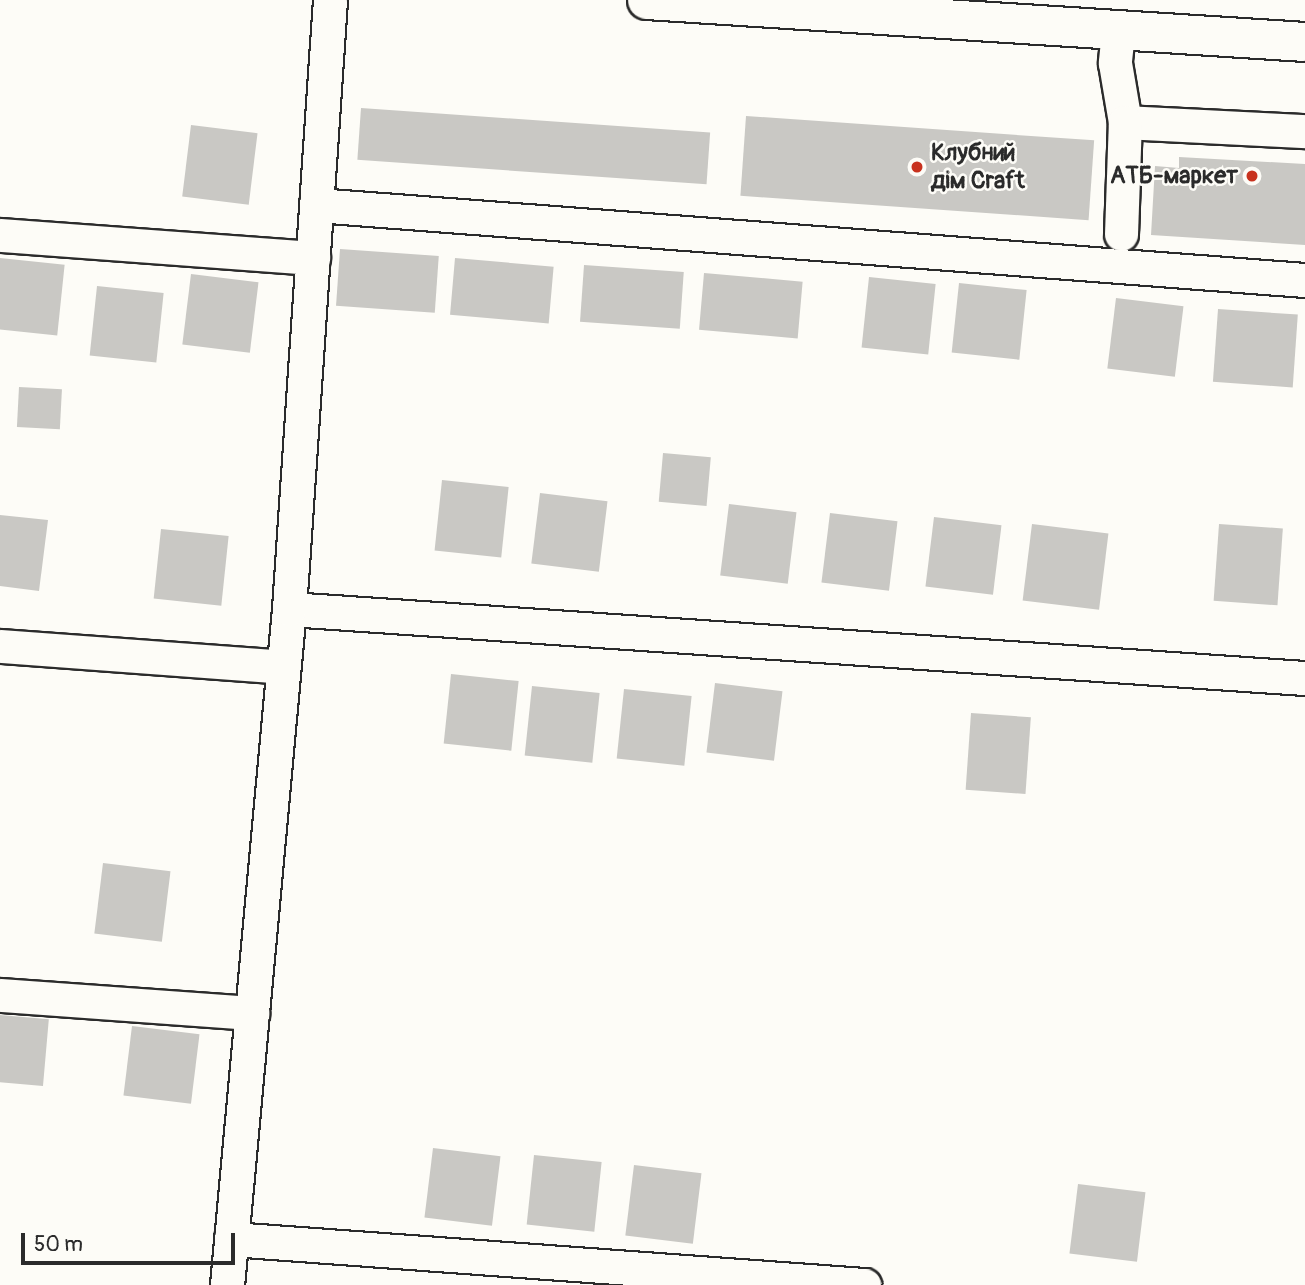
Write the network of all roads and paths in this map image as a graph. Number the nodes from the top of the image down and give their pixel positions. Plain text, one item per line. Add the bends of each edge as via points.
1 (330, 0) edge
2 (647, 0) edge
3 (1118, 32) junction
4 (1265, 42) junction
5 (1305, 42) edge
6 (1305, 50) edge
7 (1125, 122) junction
8 (1305, 131) edge
9 (316, 205) junction
10 (1121, 234) dead end
11 (0, 235) edge
12 (313, 258) junction
13 (1305, 279) edge
14 (289, 609) junction
15 (0, 646) edge
16 (283, 667) junction
17 (1305, 678) edge
18 (0, 995) edge
19 (252, 1013) junction
20 (231, 1239) junction
21 (226, 1285) edge
22 (864, 1285) edge

1 - 9 lane
2 - 3 main road
3 - 4 main road
3 - 7 lane via 1115,63
4 - 5 main road
4 - 6 main road
7 - 8 lane
7 - 10 lane
9 - 12 lane
9 - 13 lane
11 - 12 lane
12 - 14 lane
14 - 16 lane
14 - 17 lane
15 - 16 lane
16 - 19 lane
18 - 19 lane
19 - 20 lane
20 - 21 lane
20 - 22 lane

